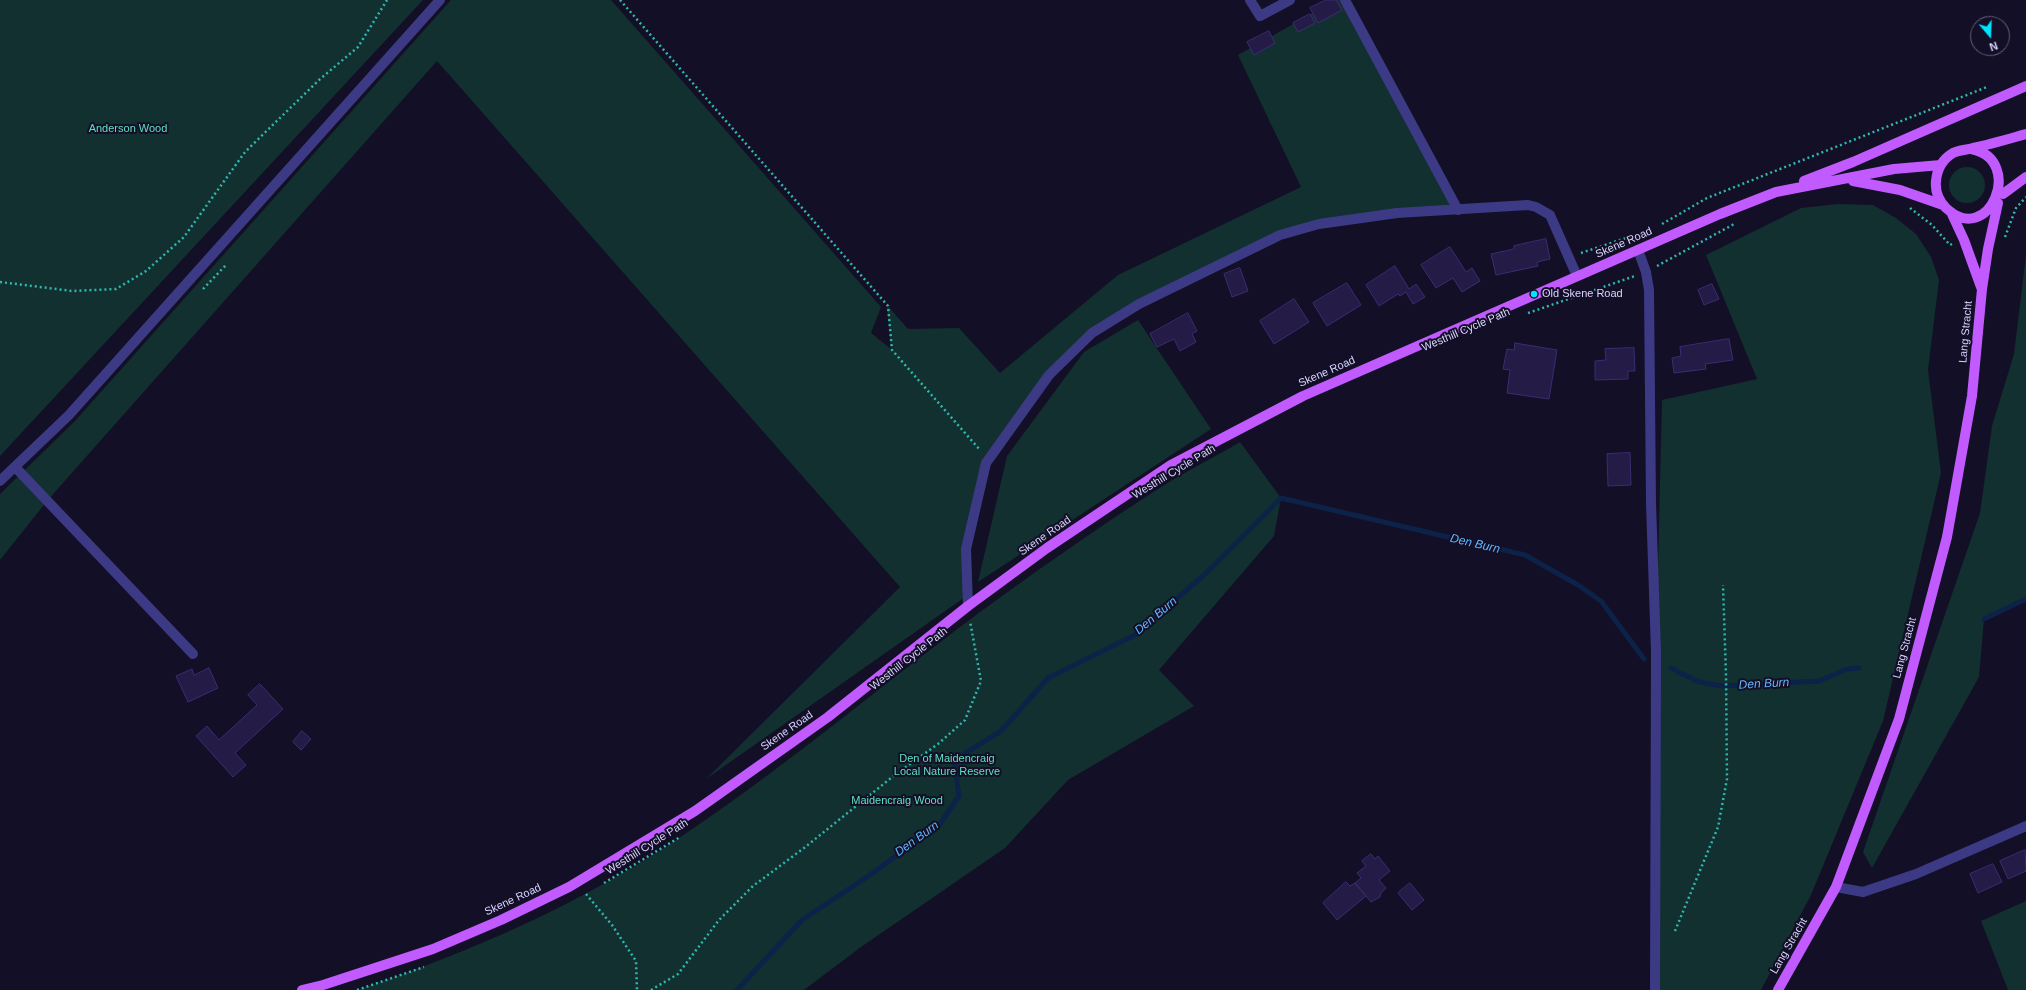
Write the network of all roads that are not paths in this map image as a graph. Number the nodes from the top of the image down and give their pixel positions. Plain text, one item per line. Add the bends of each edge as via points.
1 (440, 0) edge
2 (1250, 0) edge
3 (1290, 0) edge
4 (1345, 0) edge
5 (2026, 86) edge
6 (2026, 134) edge
7 (1971, 149) junction
8 (1941, 165) junction
9 (2026, 177) edge
10 (1846, 180) junction
11 (1776, 192) junction
12 (2003, 194) junction
13 (1998, 203) junction
14 (1943, 205) junction
15 (1458, 210) junction
16 (1951, 212) junction
17 (1638, 250) junction
18 (1577, 276) junction
19 (1982, 289) junction
20 (15, 467) junction
21 (0, 481) edge
22 (968, 606) junction
23 (193, 654) dead end
24 (2026, 826) edge
25 (1836, 887) junction
26 (302, 990) edge
27 (1655, 990) edge
28 (1778, 990) edge

1 - 20 street via 69,415
2 - 3 street via 1260,16
4 - 15 street
5 - 11 main road via 1853,162
6 - 7 main road
7 - 8 main road via 1954,153
7 - 12 main road via 1989,154 2001,167 2004,176
8 - 10 main road, Skene Road via 1894,170
8 - 14 main road via 1936,175 1936,185
9 - 12 main road
10 - 11 main road, Skene Road
10 - 14 main road, Skene Road via 1893,189
11 - 17 main road, Skene Road
12 - 13 main road
13 - 16 main road via 1994,209 1980,216 1966,217
13 - 19 main road, Lang Stracht
14 - 16 main road
15 - 18 street via 1528,205 1536,207 1550,216
15 - 22 street via 1358,218 1319,224 1280,235 1139,304 1092,333 1049,375 989,459 966,549
16 - 19 main road, Lang Stracht
17 - 18 main road, Skene Road
17 - 27 street via 1646,272 1649,296 1651,504 1656,652
18 - 22 main road, Skene Road via 1303,396 1172,465 1047,548
19 - 25 main road, Lang Stracht via 1972,396 1947,538 1899,719
20 - 21 street
20 - 23 street
22 - 26 main road, Skene Road via 828,717 695,811 569,887 433,949
24 - 25 street via 1916,874 1863,892
25 - 28 main road, Lang Stracht

